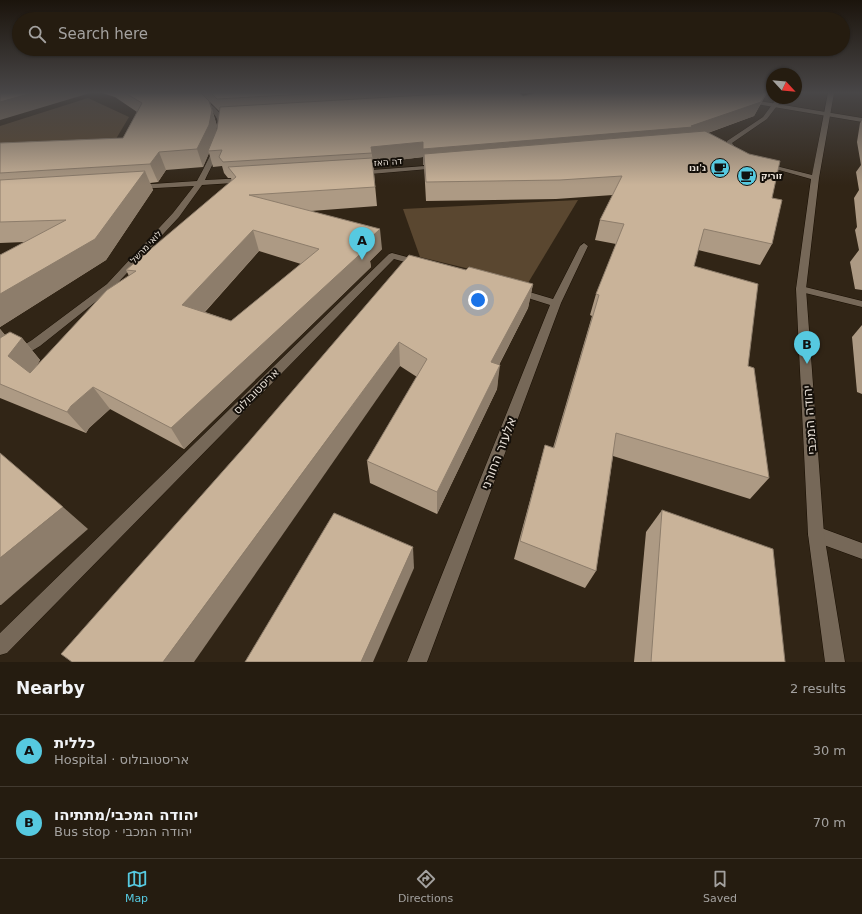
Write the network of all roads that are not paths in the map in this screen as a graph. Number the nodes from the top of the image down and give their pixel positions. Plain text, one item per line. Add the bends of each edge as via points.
1 (223, 124) edge
2 (756, 124) edge
3 (826, 124) edge
4 (721, 142) edge
5 (729, 142) junction
6 (747, 158) edge
7 (760, 163) edge
8 (447, 166) edge
9 (354, 174) edge
10 (815, 178) junction
11 (254, 180) edge
12 (200, 183) junction
13 (131, 188) edge
14 (584, 246) dead end
15 (429, 266) edge
16 (504, 288) edge
17 (801, 289) junction
18 (556, 303) junction
19 (862, 304) edge
20 (0, 366) edge
21 (816, 534) junction
22 (862, 551) edge
23 (0, 646) edge
24 (417, 662) edge
25 (835, 662) edge

1 - 12 street, לואי מרשל via 213,157
2 - 5 street
3 - 10 street, יהודה המכבי
4 - 5 street
5 - 6 street via 732,148
7 - 10 street
8 - 9 street, דה האז
10 - 17 street, יהודה המכבי
11 - 12 street
12 - 13 street
12 - 20 street, לואי מרשל via 176,215 110,286 36,343
14 - 18 street, אלעזר החורני
15 - 23 street, אריסטובולוס via 392,256
16 - 18 street
17 - 19 street
17 - 21 street, יהודה המכבי
18 - 24 street, אלעזר החורני
21 - 22 street
21 - 25 street, יהודה המכבי

